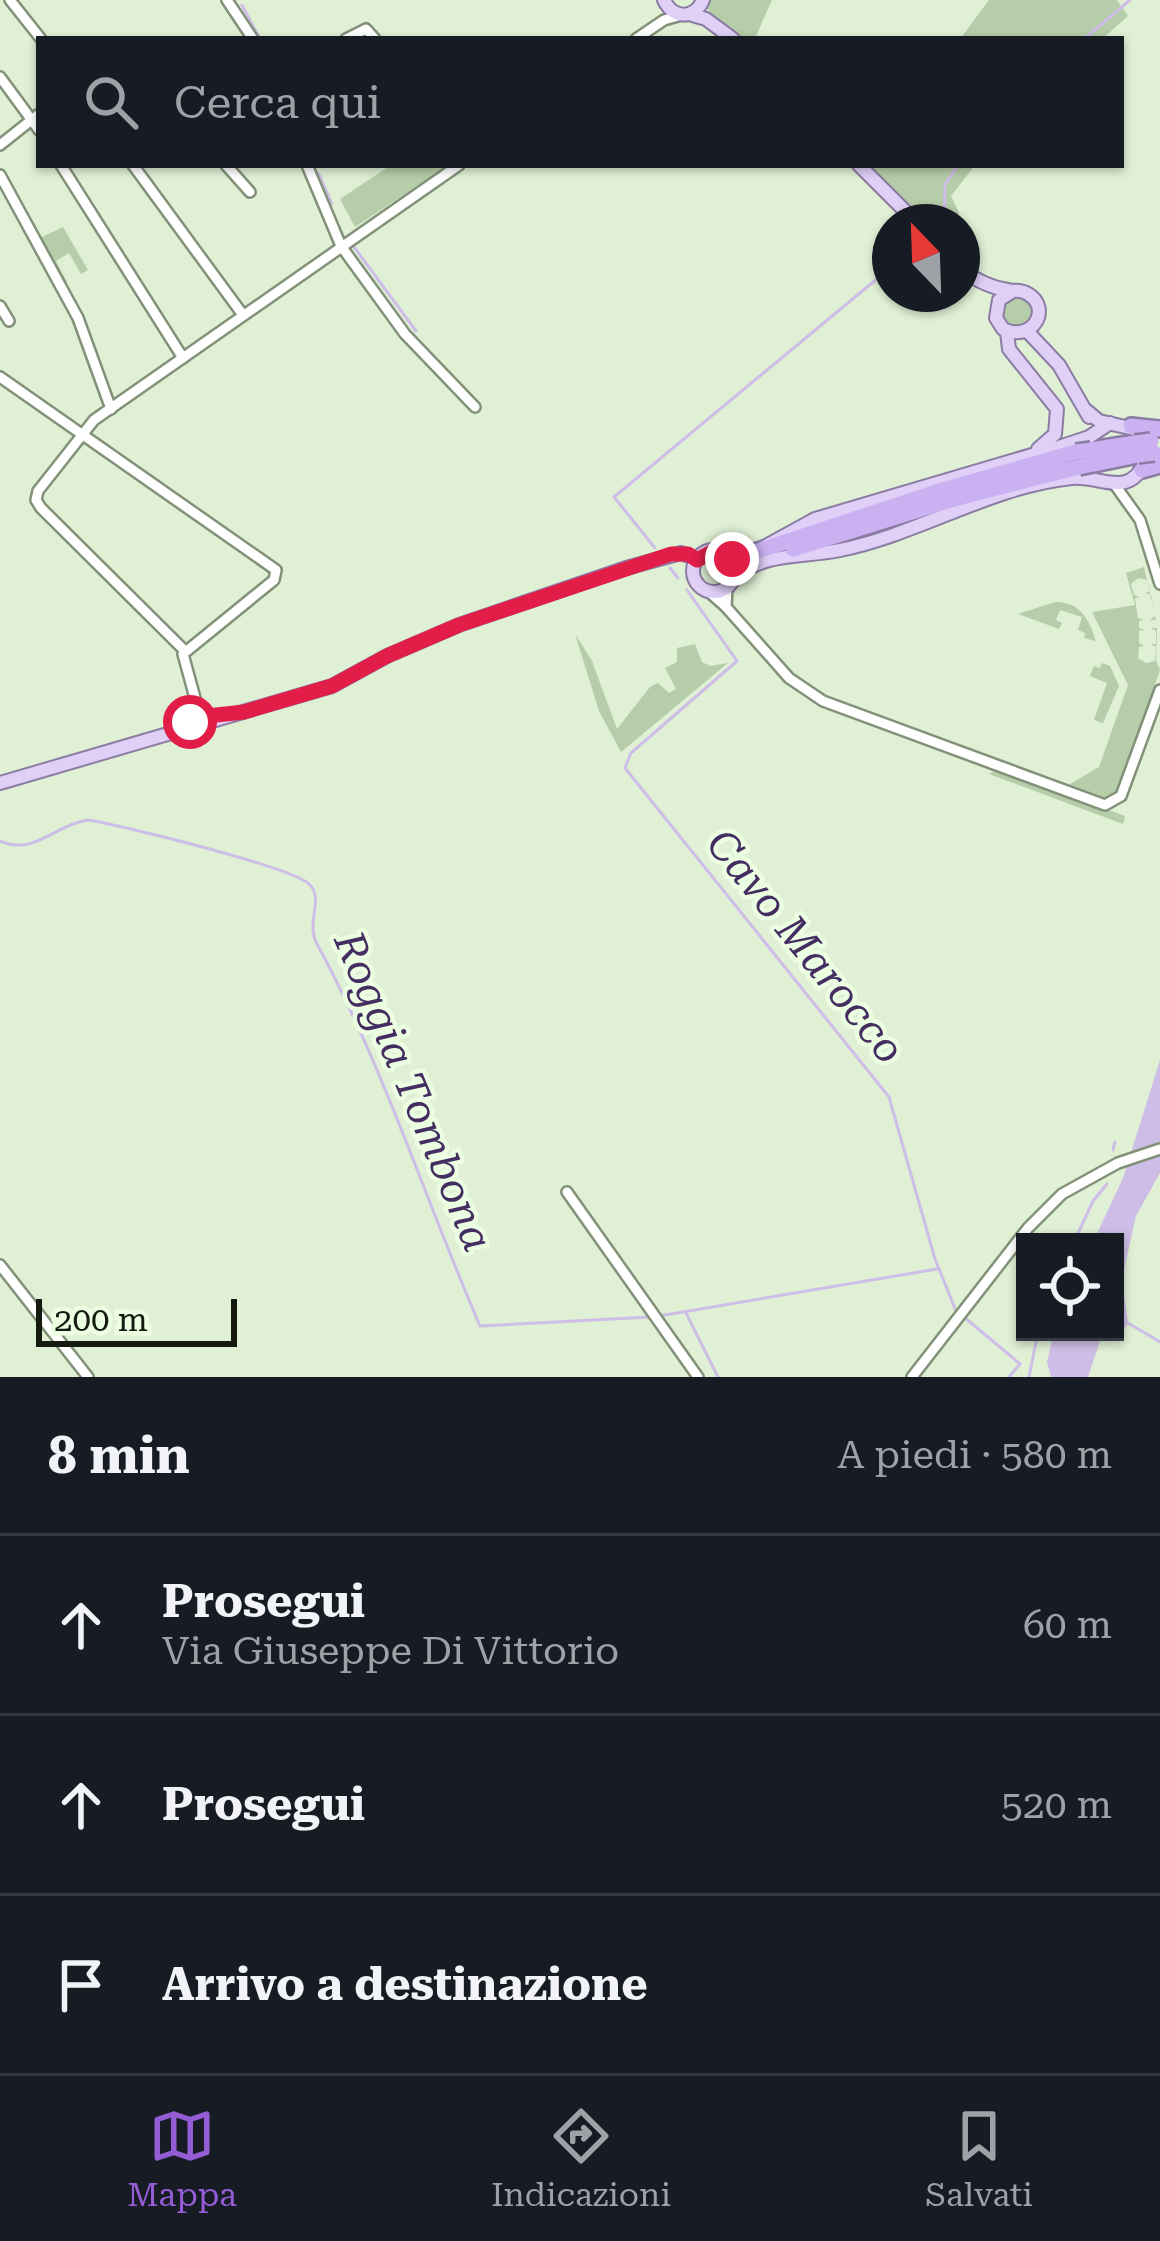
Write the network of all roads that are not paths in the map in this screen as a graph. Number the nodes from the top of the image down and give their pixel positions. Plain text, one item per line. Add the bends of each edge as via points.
1 (10, 0) edge
2 (227, 0) edge
3 (664, 0) edge
4 (704, 0) edge
5 (686, 15) junction
6 (38, 36) edge
7 (251, 36) edge
8 (639, 36) edge
9 (640, 36) edge
10 (729, 36) edge
11 (731, 36) edge
12 (0, 76) edge
13 (36, 120) edge
14 (36, 122) edge
15 (0, 145) edge
16 (63, 168) edge
17 (135, 168) edge
18 (229, 168) edge
19 (456, 168) edge
20 (863, 168) edge
21 (308, 169) edge
22 (0, 175) edge
23 (250, 192) dead end
24 (898, 204) edge
25 (333, 226) junction
26 (368, 228) junction
27 (341, 246) junction
28 (982, 283) joint
29 (1013, 291) junction
30 (997, 303) junction
31 (0, 306) edge
32 (243, 315) junction
33 (9, 322) dead end
34 (1007, 332) junction
35 (1027, 332) junction
36 (182, 358) junction
37 (0, 377) edge
38 (475, 407) dead end
39 (111, 409) junction
40 (1087, 411) junction
41 (1111, 423) junction
42 (82, 434) junction
43 (1148, 451) edge
44 (1088, 454) junction
45 (1029, 456) junction
46 (1115, 485) junction
47 (1134, 507) junction
48 (758, 555) junction
49 (732, 559) junction
50 (697, 560) junction
51 (731, 583) junction
52 (1160, 584) edge
53 (709, 592) junction
54 (725, 607) junction
55 (185, 651) junction
56 (1160, 690) edge
57 (197, 709) junction
58 (244, 712) junction
59 (148, 740) junction
60 (0, 783) edge
61 (1160, 1149) edge
62 (567, 1192) dead end
63 (0, 1265) edge
64 (88, 1377) edge
65 (698, 1377) edge
66 (912, 1377) edge

1 - 6 street
2 - 7 street
3 - 5 main road
3 - 8 street
4 - 5 main road
4 - 11 main road
5 - 9 street
5 - 10 main road
12 - 13 street
14 - 15 street
16 - 36 street
17 - 32 street
18 - 23 street
19 - 26 street
20 - 24 main road
21 - 25 street
22 - 39 street via 78,318
25 - 26 street via 349,233
25 - 27 street
26 - 27 street
27 - 32 street
27 - 38 street via 405,334
28 - 29 main road
28 - 30 main road
29 - 30 main road
29 - 35 main road via 1037,305
30 - 34 main road via 997,322
31 - 33 street
32 - 36 street
34 - 35 main road
34 - 45 main road via 1010,349 1059,418 1055,434
35 - 40 main road
36 - 39 street
37 - 42 street
39 - 42 street
40 - 41 main road
40 - 44 main road
41 - 43 main road
41 - 44 main road
42 - 55 street via 36,500
42 - 55 street via 276,570 274,580
43 - 44 highway
43 - 46 main road
43 - 47 street
44 - 45 main road
44 - 46 main road
44 - 48 highway via 936,492
44 - 48 main road via 1041,483 936,521 840,550
45 - 48 main road via 814,520
46 - 47 street
47 - 52 street
48 - 49 main road
48 - 51 main road
49 - 50 main road via 716,550
49 - 51 main road
50 - 53 main road via 695,581
50 - 58 main road via 681,553 626,568 459,625 332,686
51 - 53 main road
51 - 54 street
53 - 54 street
54 - 56 street via 789,678 823,701 1105,806 1121,796
55 - 57 street
57 - 58 street via 207,716
57 - 59 street via 190,722
58 - 59 main road
59 - 60 main road
61 - 66 street via 1062,1194
62 - 65 street
63 - 64 street

